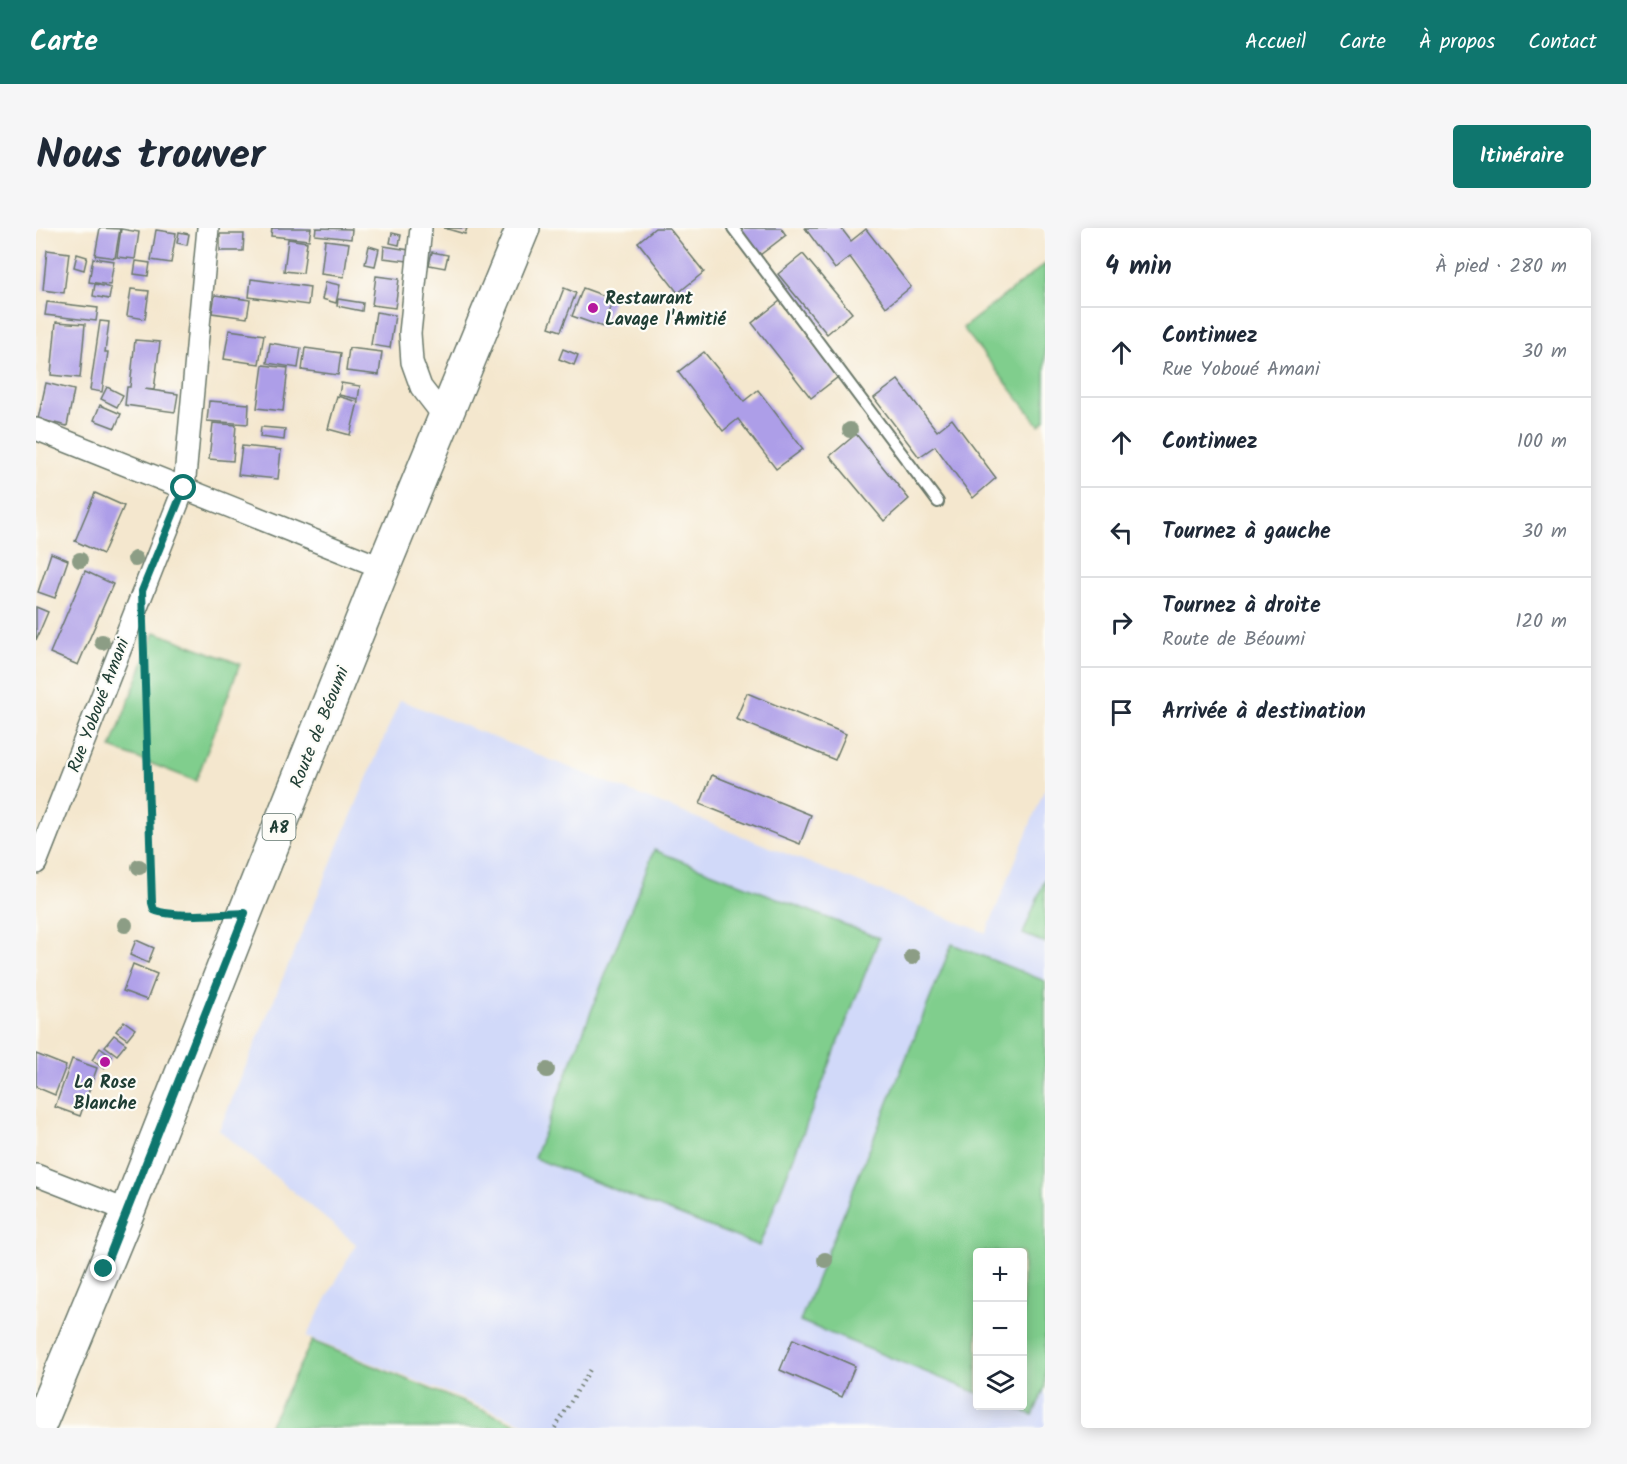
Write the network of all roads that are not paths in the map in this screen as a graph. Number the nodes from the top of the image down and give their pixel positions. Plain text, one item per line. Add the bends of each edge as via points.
1 (208, 228) edge
2 (421, 228) edge
3 (523, 228) edge
4 (733, 228) edge
5 (445, 418) junction
6 (36, 429) edge
7 (184, 488) junction
8 (938, 502) dead end
9 (383, 568) junction
10 (36, 863) edge
11 (36, 1175) edge
12 (128, 1211) junction
13 (38, 1428) edge

1 - 7 street, Rue Yoboué Amani
2 - 5 street via 410,333 412,362 421,387
3 - 5 main road, Route de Béoumi / A8
4 - 8 lane
5 - 9 main road, Route de Béoumi / A8
6 - 7 street
7 - 9 street
7 - 10 street, Rue Yoboué Amani
9 - 12 main road, Route de Béoumi / A8
11 - 12 street
12 - 13 main road, Route de Béoumi / A8

